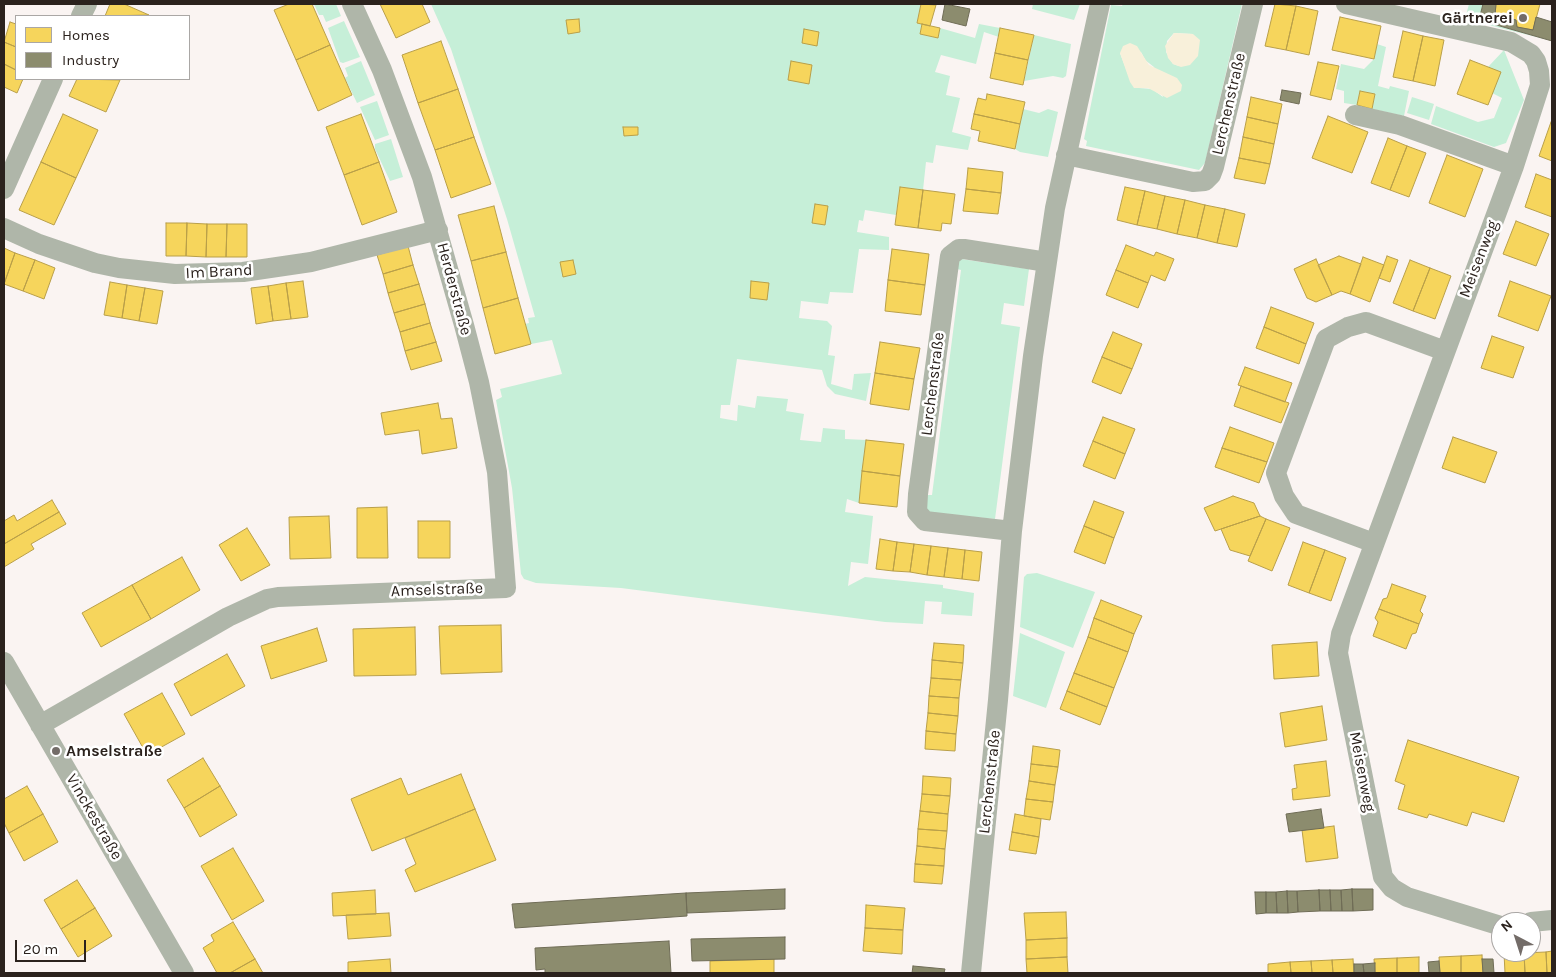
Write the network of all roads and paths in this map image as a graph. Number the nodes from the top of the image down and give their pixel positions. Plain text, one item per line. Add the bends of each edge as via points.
1 (352, 4) edge
2 (1100, 4) edge
3 (1253, 4) edge
4 (1346, 4) edge
5 (53, 80) edge
6 (1355, 115) dead end
7 (1066, 155) junction
8 (1514, 166) junction
9 (4, 189) edge
10 (4, 228) edge
11 (438, 230) junction
12 (1046, 262) junction
13 (1445, 351) junction
14 (1012, 531) junction
15 (1374, 542) junction
16 (506, 588) joint
17 (4, 662) edge
18 (40, 725) junction
19 (1491, 923) edge
20 (184, 973) edge
21 (971, 973) edge

1 - 11 street, Herderstraße via 404,126
2 - 7 street, Lerchenstraße
3 - 7 street, Lerchenstraße via 1214,166 1205,181 1193,182
4 - 8 street, Meisenweg via 1511,42 1531,54 1539,71 1540,85
5 - 9 street
6 - 8 street via 1400,125
7 - 12 street, Lerchenstraße
8 - 13 street, Meisenweg
10 - 11 street, Im Brand via 95,263 175,274 243,272 312,262
11 - 16 street, Herderstraße via 490,431 497,472
12 - 14 street, Lerchenstraße
12 - 14 street, Lerchenstraße via 964,249 950,256 921,475 917,508 920,518
13 - 15 street, Meisenweg
13 - 15 street via 1366,322 1326,339 1276,473 1284,496 1296,514
14 - 21 street, Lerchenstraße
15 - 19 street, Meisenweg via 1341,634 1338,652 1383,877 1392,888 1407,897
16 - 18 street, Amselstraße via 267,599 228,617
17 - 18 street, Vinckestraße
18 - 20 street, Vinckestraße

